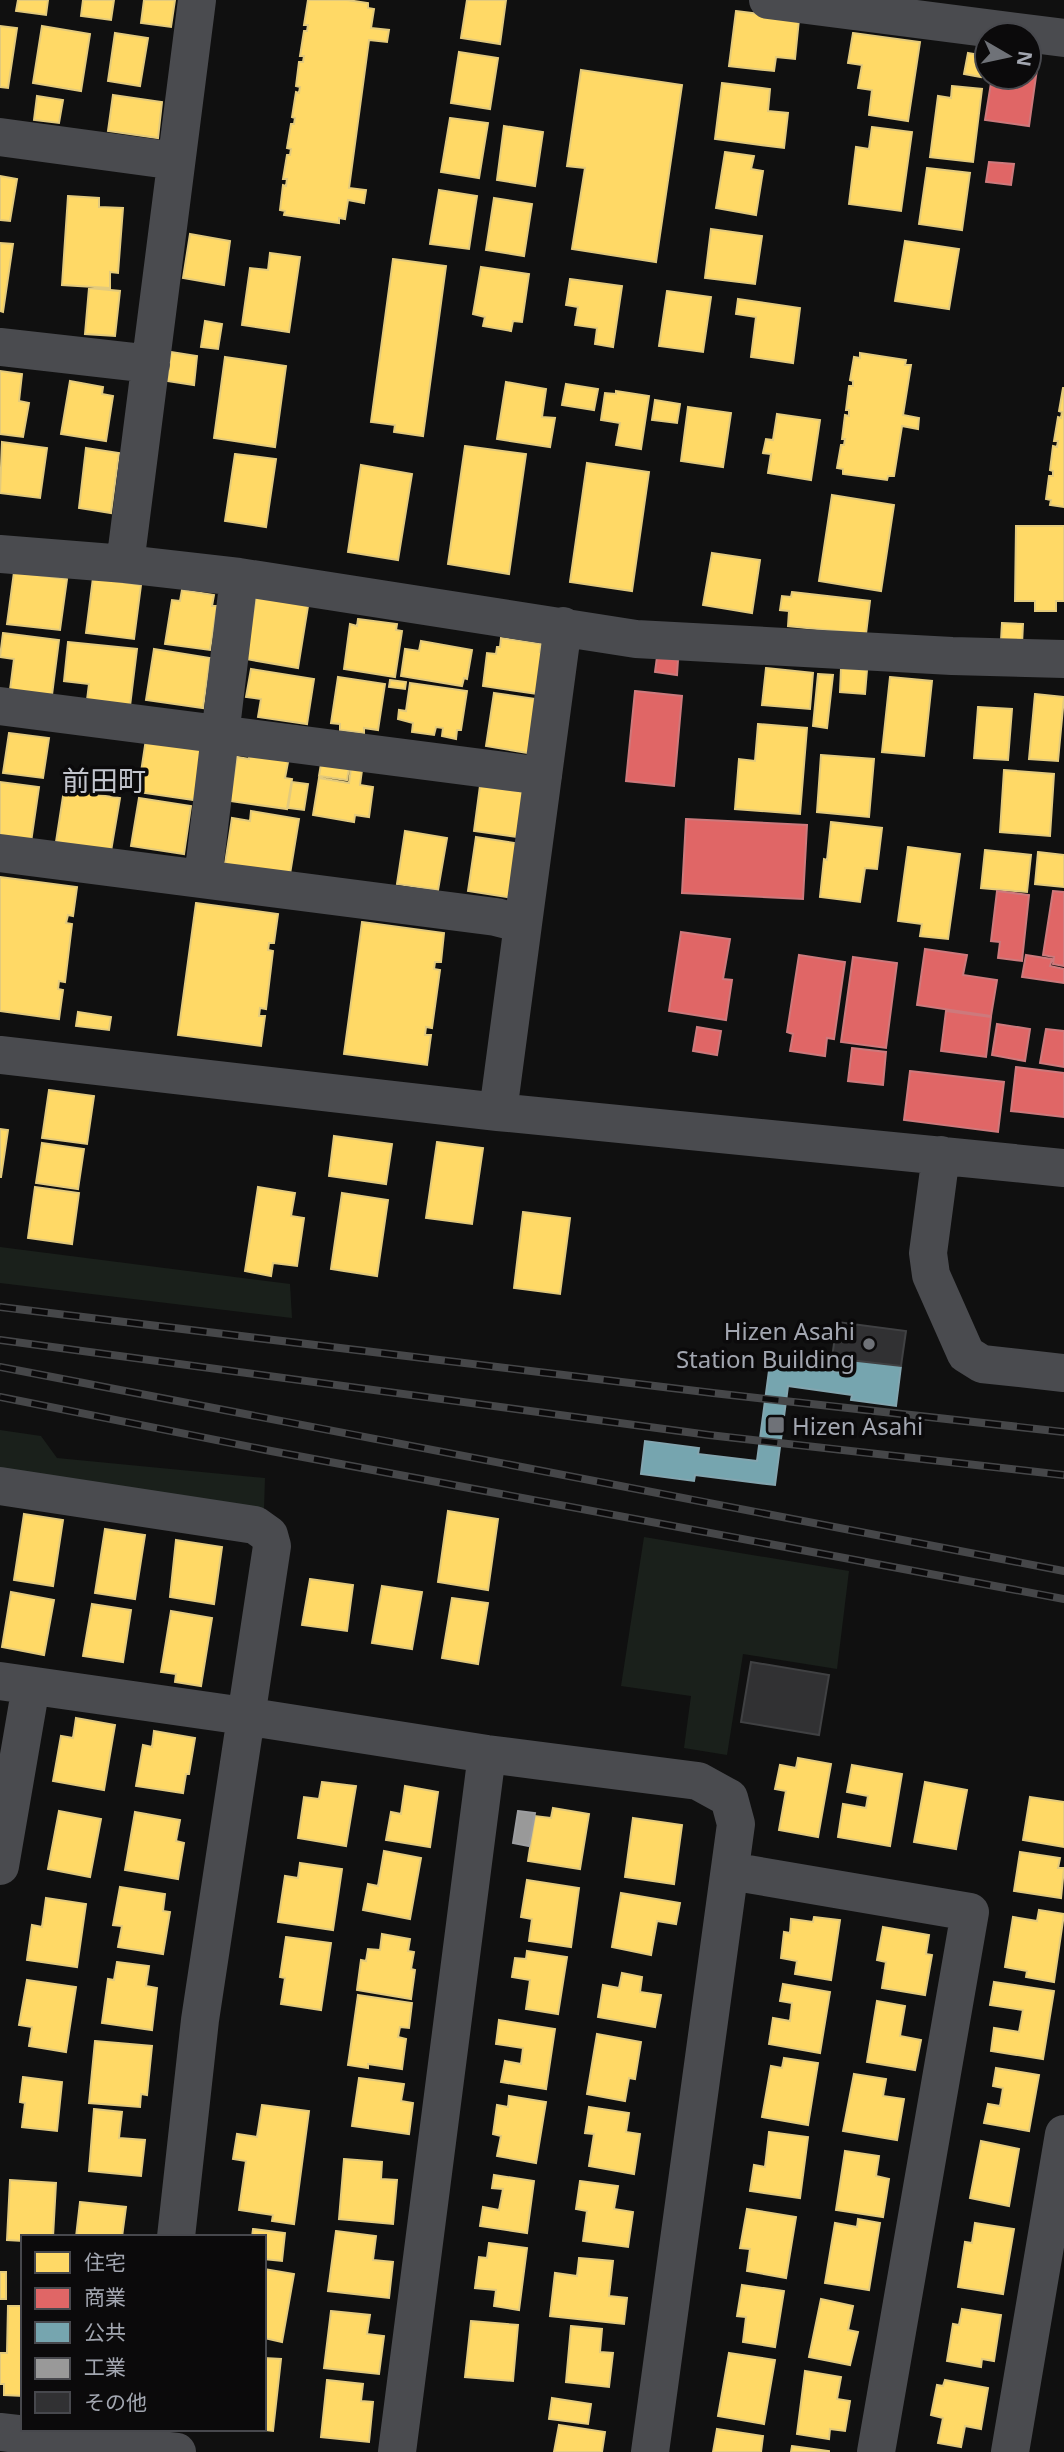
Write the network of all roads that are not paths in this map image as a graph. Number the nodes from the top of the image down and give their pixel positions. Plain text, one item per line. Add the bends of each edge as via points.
1 (197, 0) edge
2 (768, 0) edge
3 (1064, 38) edge
4 (0, 137) edge
5 (176, 161) junction
6 (0, 347) edge
7 (150, 364) junction
8 (0, 554) edge
9 (125, 564) junction
10 (239, 577) junction
11 (563, 626) junction
12 (1064, 659) edge
13 (0, 706) edge
14 (220, 733) junction
15 (543, 776) junction
16 (0, 853) edge
17 (203, 878) junction
18 (523, 924) junction
19 (0, 1055) edge
20 (498, 1112) junction
21 (941, 1155) junction
22 (1064, 1168) edge
23 (1064, 1373) edge
24 (0, 1486) edge
25 (15, 1684) edge
26 (244, 1716) junction
27 (487, 1754) junction
28 (0, 1866) edge
29 (730, 1871) junction
30 (1064, 2134) edge
31 (176, 2235) edge
32 (1051, 2276) edge
33 (0, 2431) edge
34 (164, 2446) edge
35 (397, 2452) edge
36 (650, 2452) edge
37 (876, 2452) edge
38 (1010, 2452) edge

1 - 5 street
2 - 3 street
4 - 5 street
5 - 7 street
6 - 7 street
7 - 9 street
8 - 9 street
9 - 10 street
10 - 11 street
10 - 14 street
11 - 12 street via 636,639
11 - 15 street
13 - 14 street
14 - 15 street
14 - 17 street
15 - 18 street
16 - 17 street
17 - 18 street
18 - 20 street
19 - 20 street
20 - 21 street
21 - 22 street
21 - 23 street via 928,1253 931,1275 966,1354 982,1364
24 - 26 street via 255,1525 269,1535 272,1546
25 - 26 street
25 - 28 street
26 - 27 street
26 - 31 street via 200,2020
27 - 29 street via 698,1781 729,1798 736,1824
27 - 35 street
29 - 36 street
29 - 37 street via 970,1912
30 - 32 street
32 - 38 street
33 - 34 street

